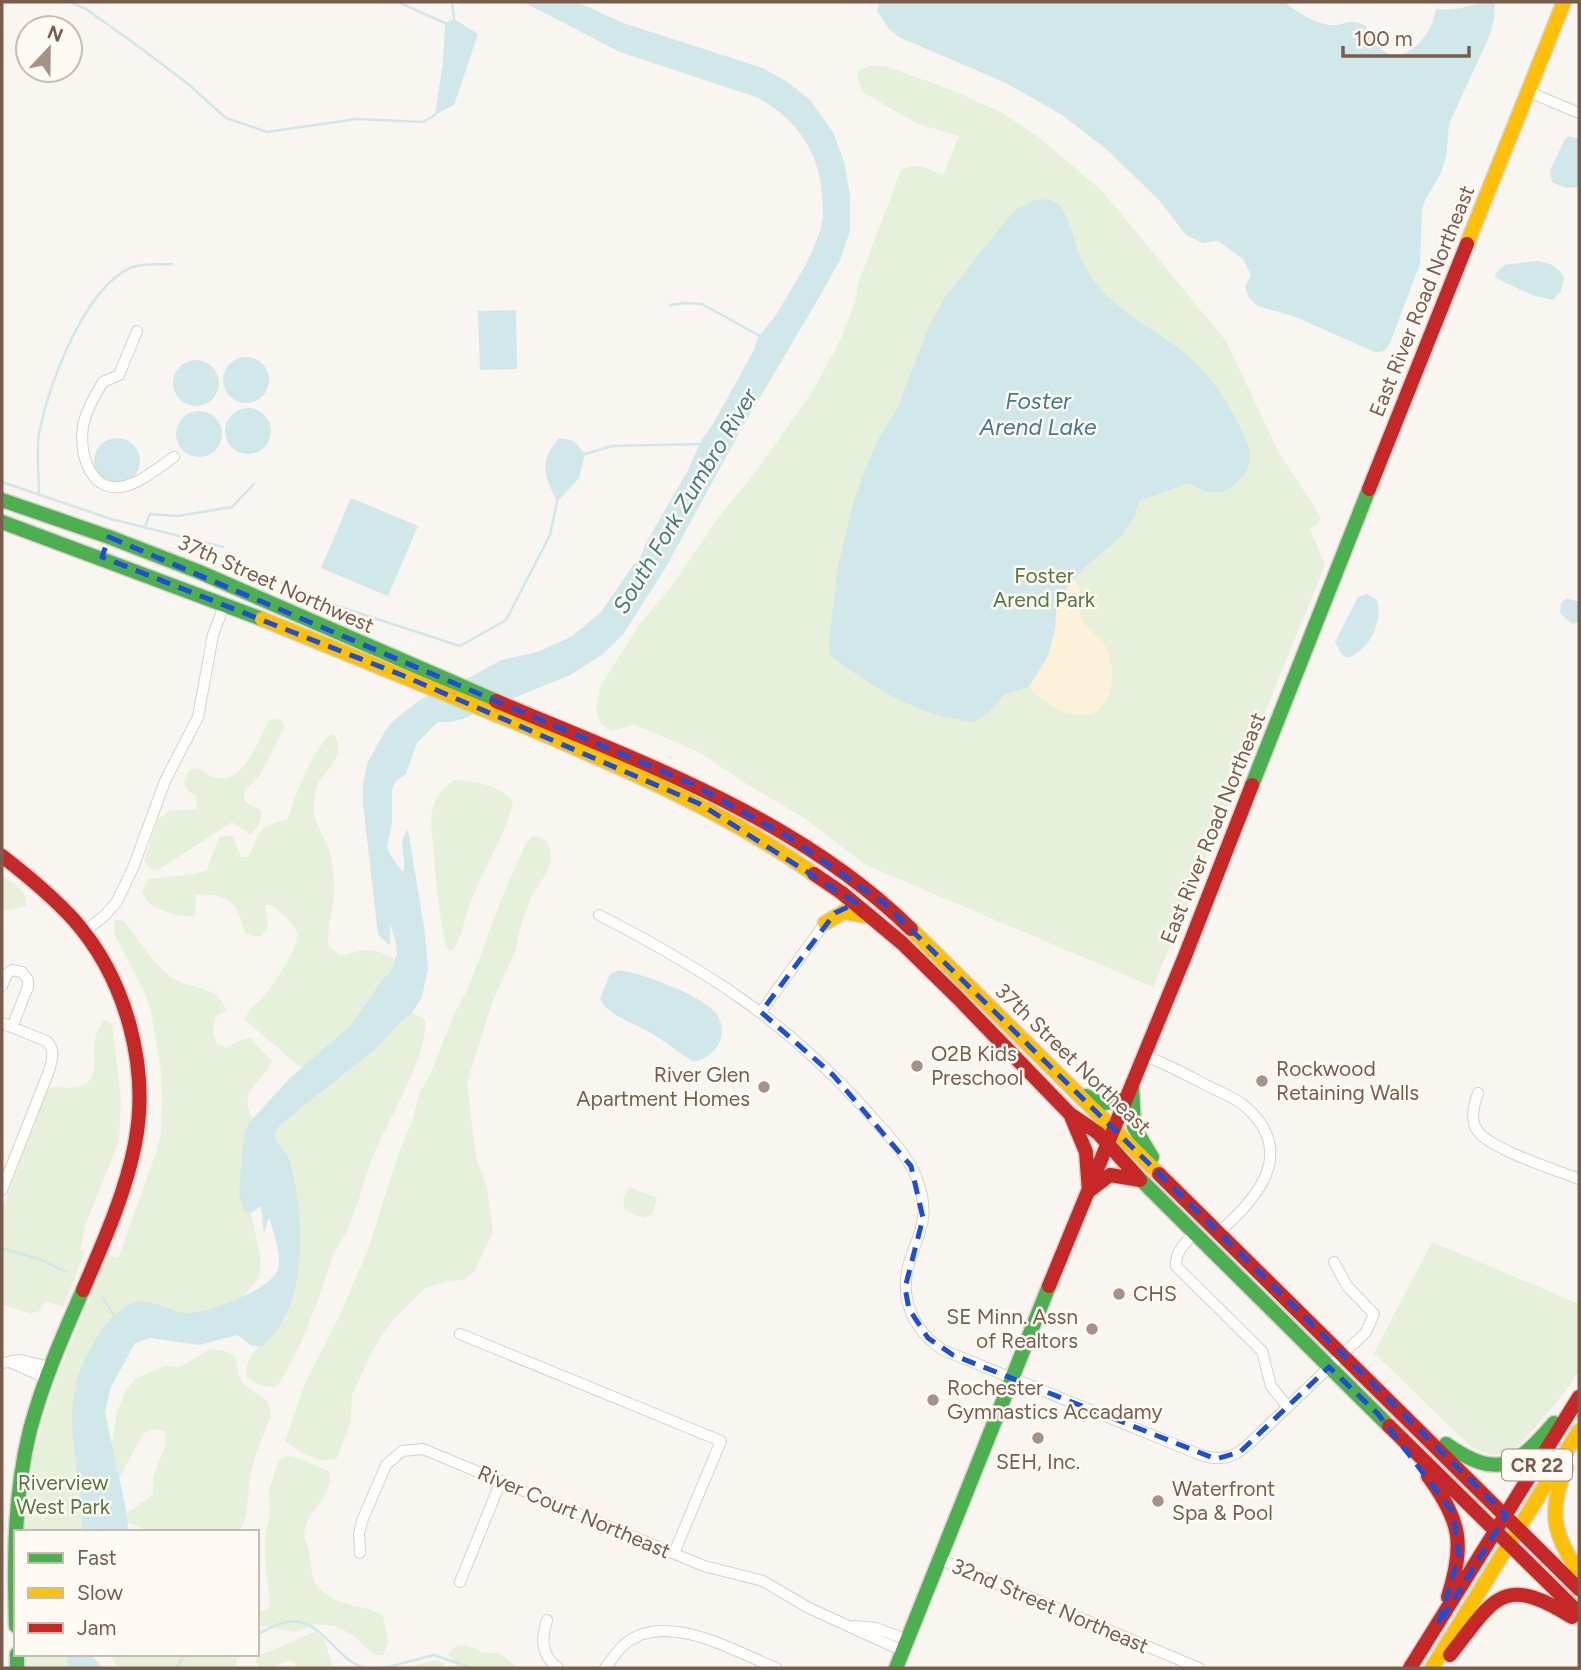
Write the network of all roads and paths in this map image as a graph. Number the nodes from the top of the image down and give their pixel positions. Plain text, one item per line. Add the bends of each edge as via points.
1 (1564, 2) edge
2 (1529, 92) junction
3 (1579, 113) edge
4 (137, 331) dead end
5 (174, 457) dead end
6 (2, 500) edge
7 (2, 522) edge
8 (109, 537) junction
9 (102, 557) junction
10 (225, 603) junction
11 (410, 672) junction
12 (530, 715) joint
13 (517, 723) joint
14 (2, 856) edge
15 (818, 877) junction
16 (600, 915) dead end
17 (825, 923) junction
18 (84, 932) junction
19 (890, 935) junction
20 (2, 986) edge
21 (761, 1012) junction
22 (7, 1025) edge
23 (1145, 1056) junction
24 (1073, 1088) junction
25 (1129, 1092) junction
26 (1478, 1093) dead end
27 (1070, 1114) junction
28 (1114, 1129) junction
29 (1108, 1144) junction
30 (7, 1163) edge
31 (1159, 1172) junction
32 (1579, 1179) edge
33 (1141, 1181) junction
34 (2, 1190) edge
35 (1089, 1191) junction
36 (1219, 1232) junction
37 (1194, 1233) junction
38 (1334, 1262) dead end
39 (460, 1334) dead end
40 (1343, 1354) junction
41 (5, 1362) edge
42 (1329, 1367) junction
43 (48, 1373) junction
44 (1011, 1378) junction
45 (1579, 1390) edge
46 (1387, 1397) junction
47 (1579, 1397) edge
48 (1287, 1406) junction
49 (1378, 1415) junction
50 (1579, 1431) edge
51 (1579, 1443) edge
52 (501, 1481) junction
53 (1506, 1515) junction
54 (1519, 1528) junction
55 (16, 1530) edge
56 (1496, 1531) junction
57 (1510, 1544) junction
58 (360, 1553) dead end
59 (674, 1553) junction
60 (939, 1559) junction
61 (1579, 1572) edge
62 (460, 1582) dead end
63 (1579, 1589) edge
64 (1579, 1613) edge
65 (547, 1620) dead end
66 (1579, 1622) edge
67 (1437, 1625) junction
68 (905, 1646) junction
69 (558, 1668) edge
70 (605, 1668) edge
71 (776, 1668) edge
72 (896, 1668) edge
73 (1199, 1668) edge
74 (1410, 1668) edge
75 (1432, 1668) edge
76 (1440, 1668) edge

1 - 2 main road, East River Road Northeast
2 - 3 street
2 - 23 main road, East River Road Northeast
4 - 5 street via 119,375 103,382 83,425 88,470 108,486 123,487
6 - 8 main road, 37th Street Northwest
7 - 9 main road, 37th Street Northwest
8 - 9 main road
8 - 11 main road, 37th Street Northwest via 220,580
9 - 10 main road, 37th Street Northwest
10 - 11 main road, 37th Street Northwest
10 - 18 street via 213,635 198,717 165,782 116,903
11 - 12 main road, 37th Street Northwest
11 - 13 main road, 37th Street Northwest
12 - 24 main road, 37th Street Northeast via 740,808 844,874 905,923
13 - 15 main road, 37th Street Northeast via 701,804
14 - 18 main road via 43,887
15 - 17 main road via 829,900
15 - 19 main road, 37th Street Northeast
16 - 21 street via 699,969
17 - 19 main road via 835,914 851,911 867,916
17 - 21 street
18 - 43 main road via 110,973 128,1015 138,1068 138,1108 123,1192
19 - 27 main road, 37th Street Northeast
20 - 22 street via 12,971 22,972 29,980
21 - 44 street via 833,1075 911,1166 924,1208 905,1288 914,1320 943,1350
22 - 30 street via 52,1049 52,1060
23 - 25 main road, East River Road Northeast
23 - 36 street via 1245,1105 1268,1136 1270,1157 1262,1187
24 - 25 main road via 1101,1104
24 - 28 main road, 37th Street Northeast
25 - 28 main road, East River Road Northeast
25 - 31 main road via 1134,1127
26 - 32 street via 1475,1124 1487,1140
27 - 29 main road, 37th Street Northeast
27 - 35 main road via 1086,1146
28 - 29 main road, East River Road Northeast
28 - 31 main road, 37th Street Northeast
29 - 33 main road, 37th Street Northeast
29 - 35 main road, East River Road Northeast
30 - 34 street
31 - 36 main road, 37th Street Northeast
33 - 35 main road via 1110,1175
33 - 37 main road, 37th Street Northeast
35 - 44 main road, East River Road Northeast
36 - 40 main road, 37th Street Northeast
37 - 42 main road, 37th Street Northeast
37 - 48 street via 1178,1252 1176,1266 1262,1351 1271,1386
38 - 40 street via 1347,1286 1374,1314 1366,1332
39 - 59 street via 721,1441
40 - 42 street
40 - 46 main road, 37th Street Northeast
41 - 43 street via 37,1374
42 - 48 street
42 - 49 main road, 37th Street Northeast
43 - 55 main road via 29,1435
44 - 48 street via 1216,1459 1240,1452
44 - 60 main road, East River Road Northeast
45 - 46 main road via 1526,1453 1494,1467 1462,1457
46 - 53 main road, 37th Street Northeast
47 - 53 main road, CR 22
49 - 56 main road, 37th Street Northeast
49 - 67 main road via 1439,1490 1460,1534 1456,1573
50 - 54 main road, CR 22
51 - 61 main road, CR 22 via 1557,1490 1553,1515 1559,1540
52 - 58 street, River Court Northeast via 423,1449 401,1451 386,1465 367,1509 359,1534
52 - 59 street, River Court Northeast
52 - 62 street
53 - 54 main road, 37th Street Northeast
53 - 56 main road, CR 22
54 - 57 main road, CR 22
54 - 63 main road, 37th Street Northeast
56 - 57 main road, 37th Street Northeast
56 - 67 main road
57 - 64 main road, 37th Street Northeast
57 - 75 main road
59 - 68 street, River Court Northeast via 763,1581 809,1608
60 - 68 main road, East River Road Northeast
60 - 73 street, 32nd Street Northeast
65 - 69 street via 543,1649
66 - 76 main road via 1542,1597 1509,1595 1479,1617
67 - 74 main road
68 - 72 main road, East River Road Northeast
70 - 71 street via 626,1643 662,1630 702,1638

